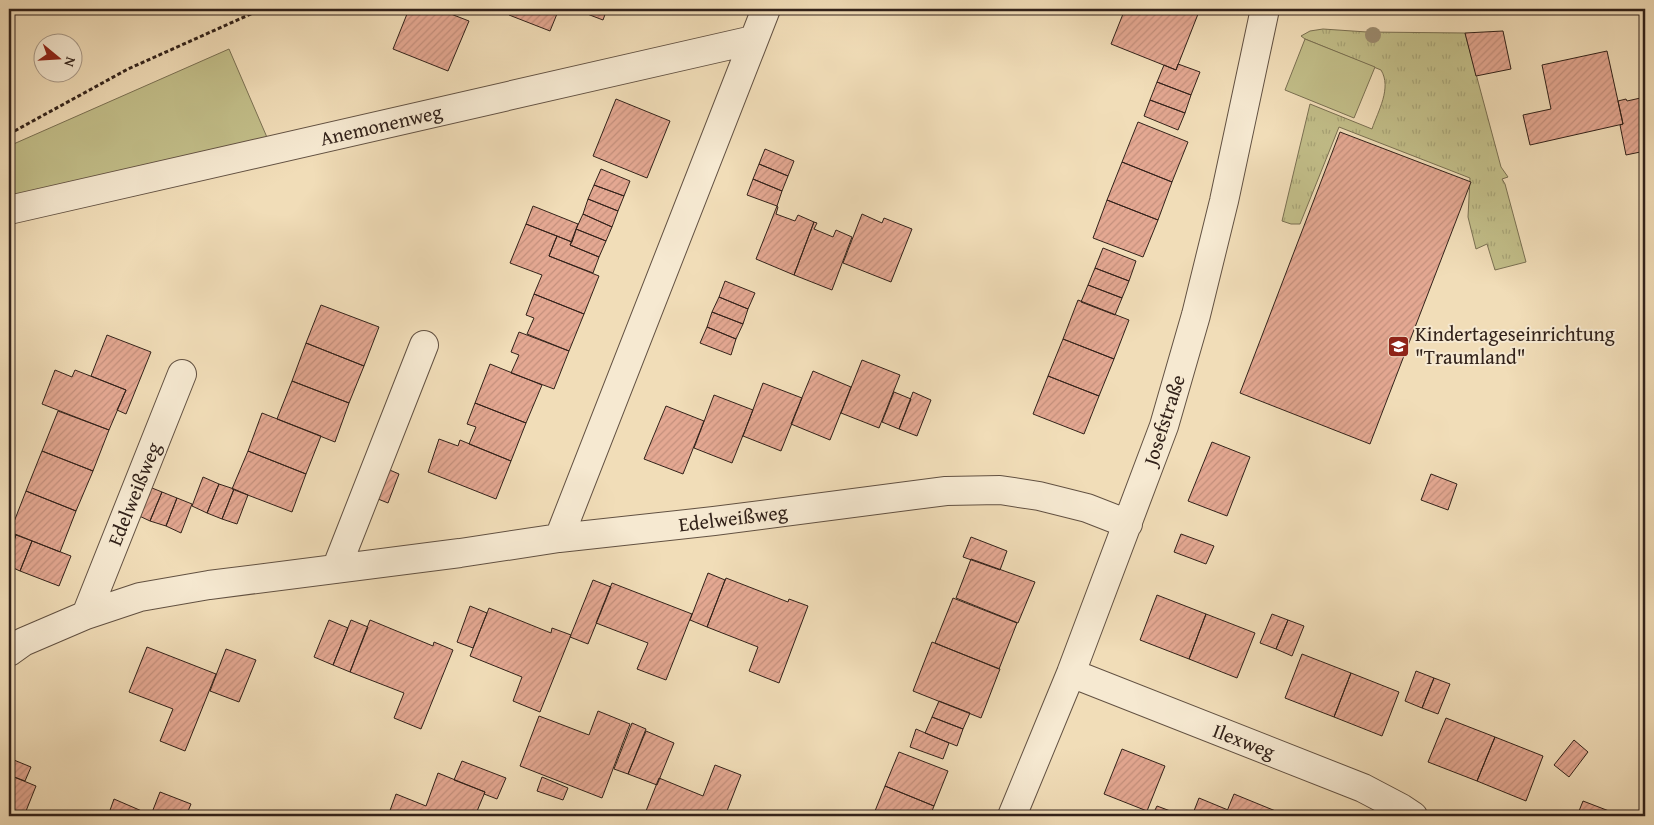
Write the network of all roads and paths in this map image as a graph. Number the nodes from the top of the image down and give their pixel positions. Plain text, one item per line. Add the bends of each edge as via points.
1 (262, 9) edge
2 (766, 9) edge
3 (1265, 9) edge
4 (753, 40) junction
5 (9, 134) edge
6 (9, 210) edge
7 (424, 345) dead end
8 (182, 374) dead end
9 (1128, 524) junction
10 (559, 538) junction
11 (336, 569) junction
12 (86, 614) junction
13 (9, 652) edge
14 (1071, 673) junction
15 (1012, 816) edge
16 (1412, 816) edge

1 - 5 path via 128,70
2 - 4 street
3 - 9 street, Josefstraße via 1196,315 1164,426
4 - 6 street, Anemonenweg
4 - 10 street
7 - 11 street
8 - 12 street, Edelweißweg
9 - 10 street, Edelweißweg via 1087,508 1039,496 1000,490 946,491
9 - 14 street, Josefstraße
10 - 11 street, Edelweißweg
11 - 12 street, Edelweißweg via 140,597
12 - 13 street, Edelweißweg via 23,642
14 - 15 street, Josefstraße
14 - 16 street, Ilexweg via 1363,788

